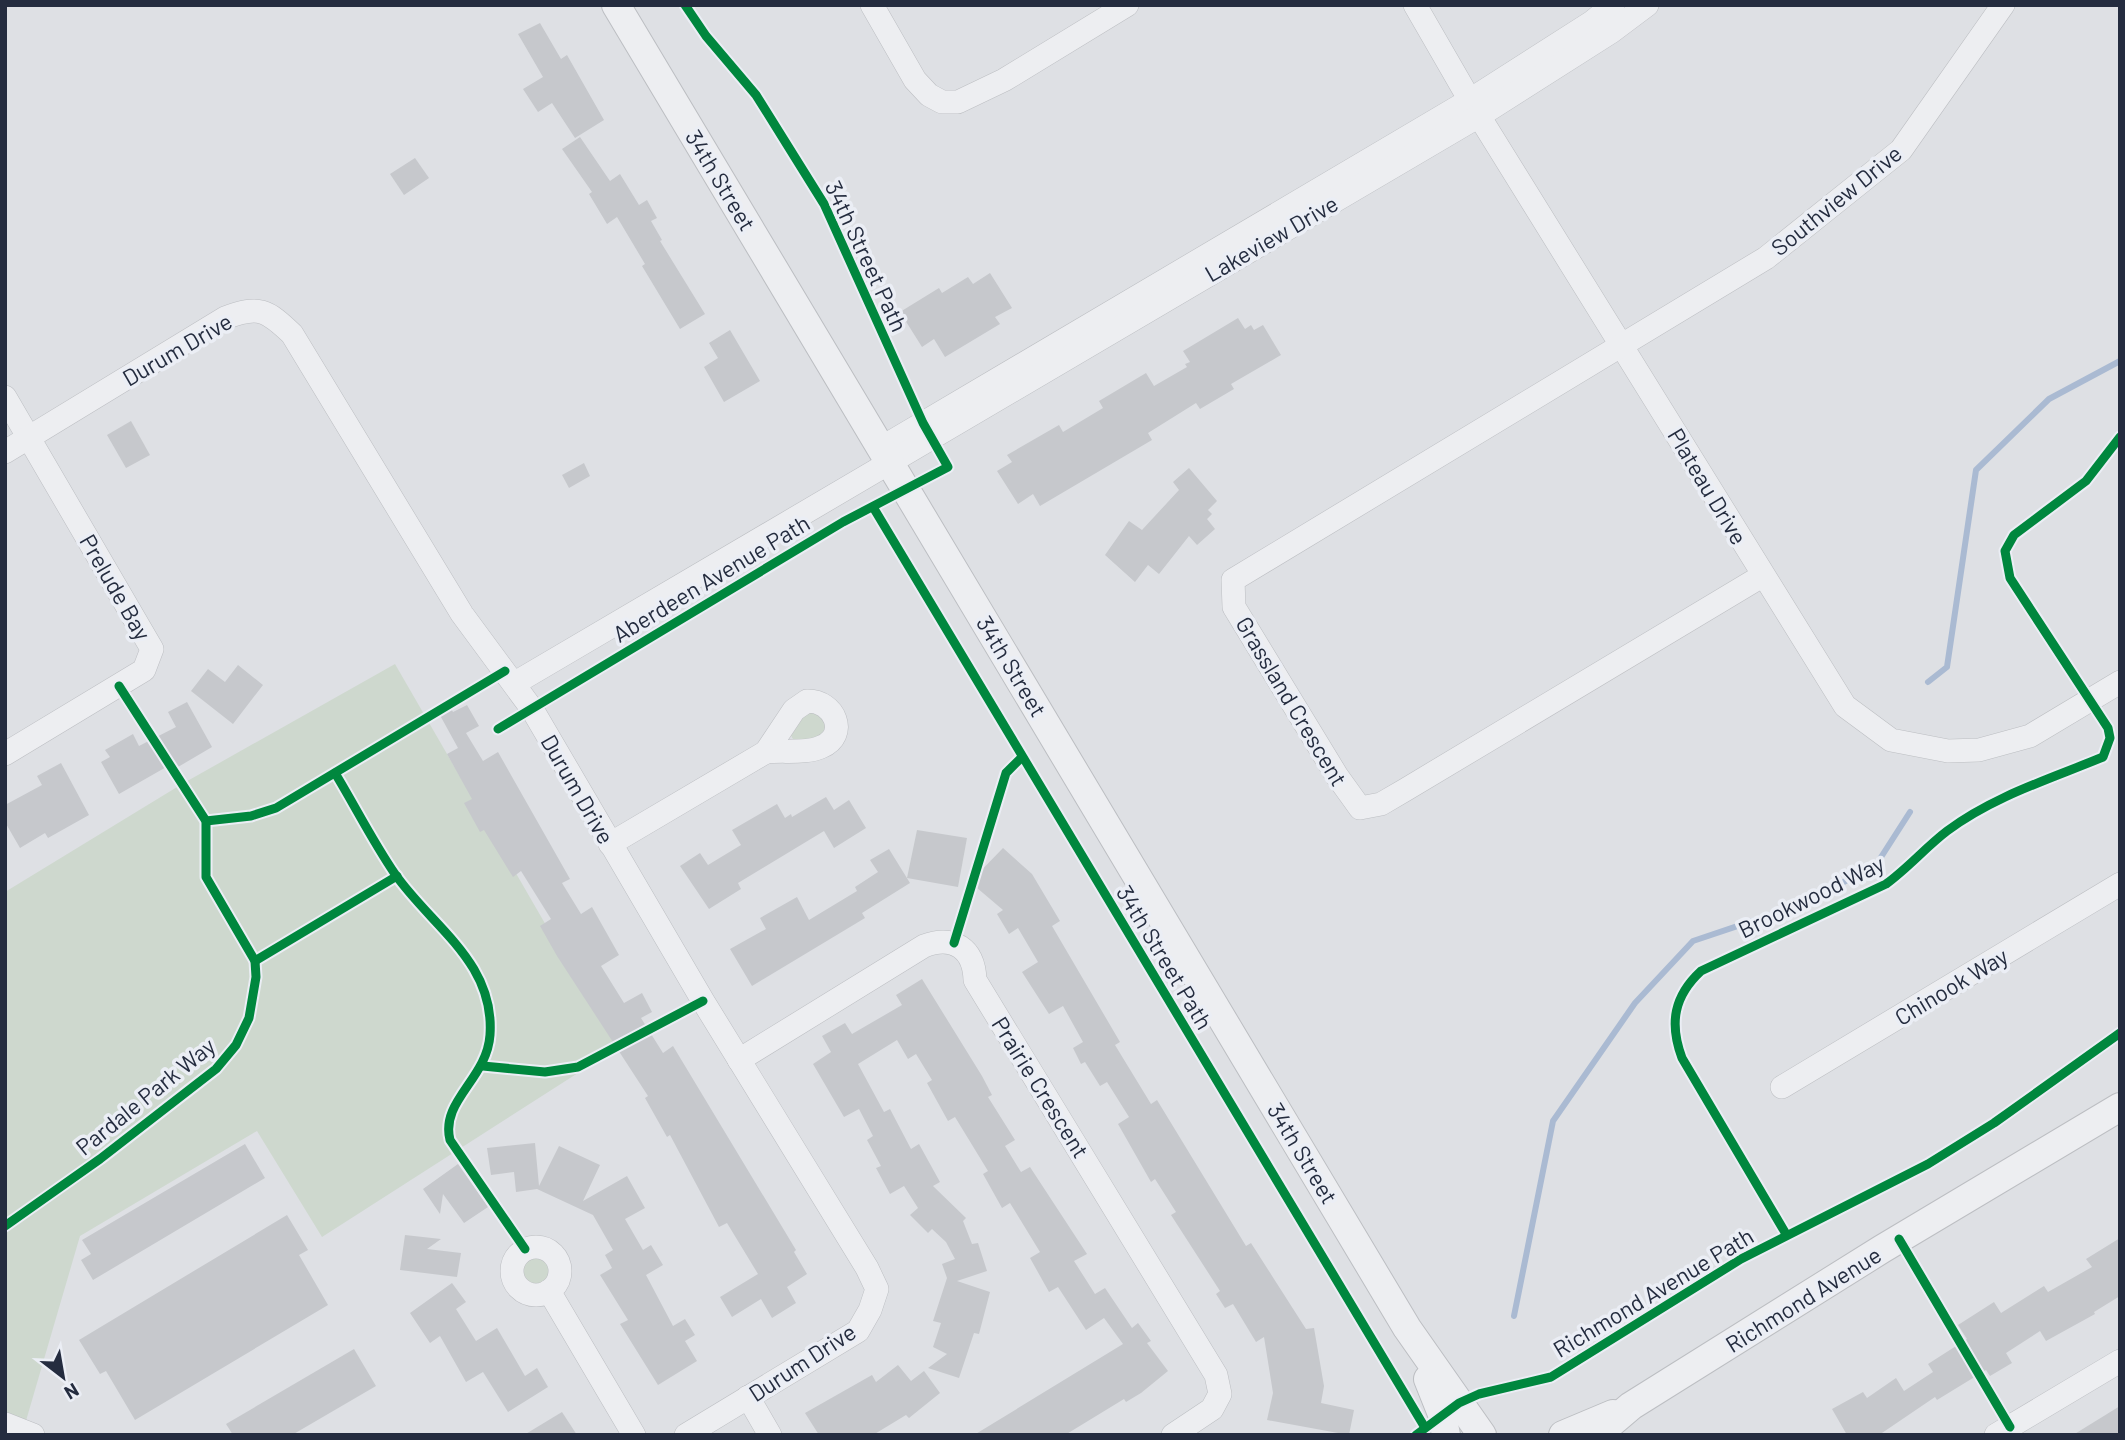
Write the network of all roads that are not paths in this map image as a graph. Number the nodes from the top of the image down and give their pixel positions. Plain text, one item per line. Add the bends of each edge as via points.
1 (616, 5) edge
2 (872, 5) edge
3 (1127, 5) edge
4 (1415, 5) edge
5 (1613, 5) edge
6 (1647, 5) edge
7 (2003, 5) edge
8 (1475, 108) junction
9 (1622, 345) junction
10 (5, 397) edge
11 (29, 438) junction
12 (5, 452) edge
13 (886, 455) junction
14 (1762, 576) junction
15 (515, 683) junction
16 (2118, 688) edge
17 (766, 752) dead end
18 (5, 754) edge
19 (610, 844) junction
20 (2120, 884) edge
21 (738, 1060) junction
22 (1782, 1087) dead end
23 (2120, 1107) edge
24 (549, 1291) dead end
25 (1407, 1328) junction
26 (2120, 1361) edge
27 (748, 1397) junction
28 (1631, 1406) junction
29 (5, 1424) edge
30 (2007, 1432) edge
31 (33, 1435) edge
32 (634, 1435) edge
33 (686, 1435) edge
34 (771, 1435) edge
35 (1173, 1435) edge
36 (1446, 1435) edge
37 (1482, 1435) edge
38 (1563, 1435) edge
39 (1597, 1435) edge

1 - 13 street, 34th Street
2 - 3 street via 915,80 942,102 958,102 1004,80
4 - 8 street, Plateau Drive
5 - 8 street, Lakeview Drive
6 - 8 street, Lakeview Drive via 1611,32
7 - 9 street, Southview Drive via 1901,150 1766,258
8 - 9 street, Plateau Drive
8 - 13 street, Lakeview Drive
9 - 14 street, Plateau Drive
9 - 14 street, Grassland Crescent via 1233,580 1234,607 1360,808 1381,804
10 - 11 street
11 - 12 street, Durum Drive
11 - 15 street, Durum Drive via 225,318 247,309 270,313 292,334 462,614
11 - 18 street, Prelude Bay via 152,649 144,670
13 - 15 street, Lakeview Drive
13 - 25 street, 34th Street
14 - 16 street, Plateau Drive via 1845,706 1891,740 1948,751 2007,744
15 - 19 street, Durum Drive
17 - 19 street
19 - 21 street, Durum Drive
20 - 22 street, Chinook Way
21 - 27 street, Durum Drive via 877,1289 858,1331
21 - 35 street, Prairie Crescent via 924,946 938,941 960,945 969,953 975,980 1216,1375 1220,1394 1212,1409
23 - 28 street, Richmond Avenue via 1948,1208
24 - 32 street
25 - 36 street, 34th Street via 1443,1414
25 - 37 street, 34th Street
26 - 30 street
27 - 33 street, Durum Drive
27 - 34 street
28 - 38 street, Richmond Avenue
28 - 39 street, Richmond Avenue
29 - 31 street

